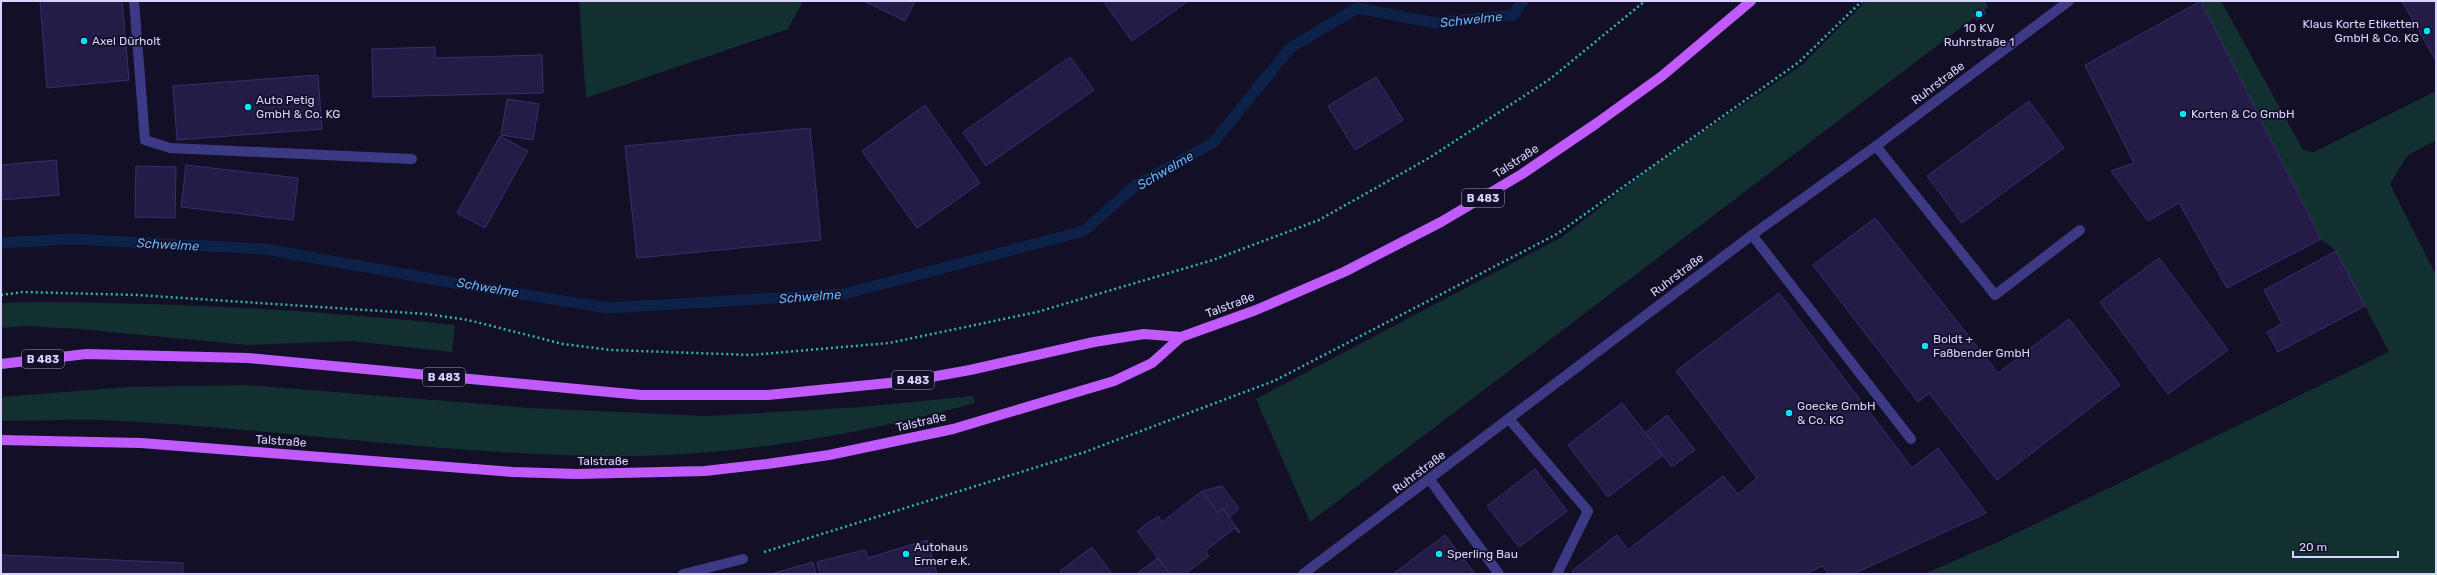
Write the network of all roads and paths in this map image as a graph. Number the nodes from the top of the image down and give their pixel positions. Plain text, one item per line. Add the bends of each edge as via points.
1 (134, 1) edge
2 (1645, 1) edge
3 (1751, 1) edge
4 (1862, 1) edge
5 (2069, 1) edge
6 (1876, 146) junction
7 (412, 159) dead end
8 (2080, 230) dead end
9 (1752, 235) junction
10 (1, 295) edge
11 (1181, 337) junction
12 (1, 364) edge
13 (1509, 419) junction
14 (1, 440) edge
15 (1911, 440) dead end
16 (1430, 480) junction
17 (743, 559) joint
18 (683, 574) edge
19 (1303, 574) edge
20 (1499, 574) edge
21 (1557, 574) edge

1 - 7 street via 145,140 170,148
2 - 10 path via 1550,79 1429,158 1320,220 1213,260 1037,312 889,343 751,355 611,350 563,344 468,320 427,314 137,295 23,292
3 - 11 main road, Talstraße / B 483 via 1662,76 1597,123 1522,174 1441,222 1344,272 1256,310
4 - 17 path via 1799,62 1557,234 1274,381 1085,452
5 - 6 street, Ruhrstraße
6 - 8 street via 1995,295
6 - 9 street, Ruhrstraße
9 - 13 street, Ruhrstraße
9 - 15 street
11 - 12 main road, Talstraße / B 483 via 1144,334 909,381 768,395 641,395 248,358 86,354
11 - 14 main road, Talstraße / B 483 via 1152,363 1114,381 992,418 829,456 704,471 562,474 141,443
13 - 16 street, Ruhrstraße
13 - 21 street via 1588,511
16 - 19 street, Ruhrstraße
16 - 20 street
17 - 18 street

